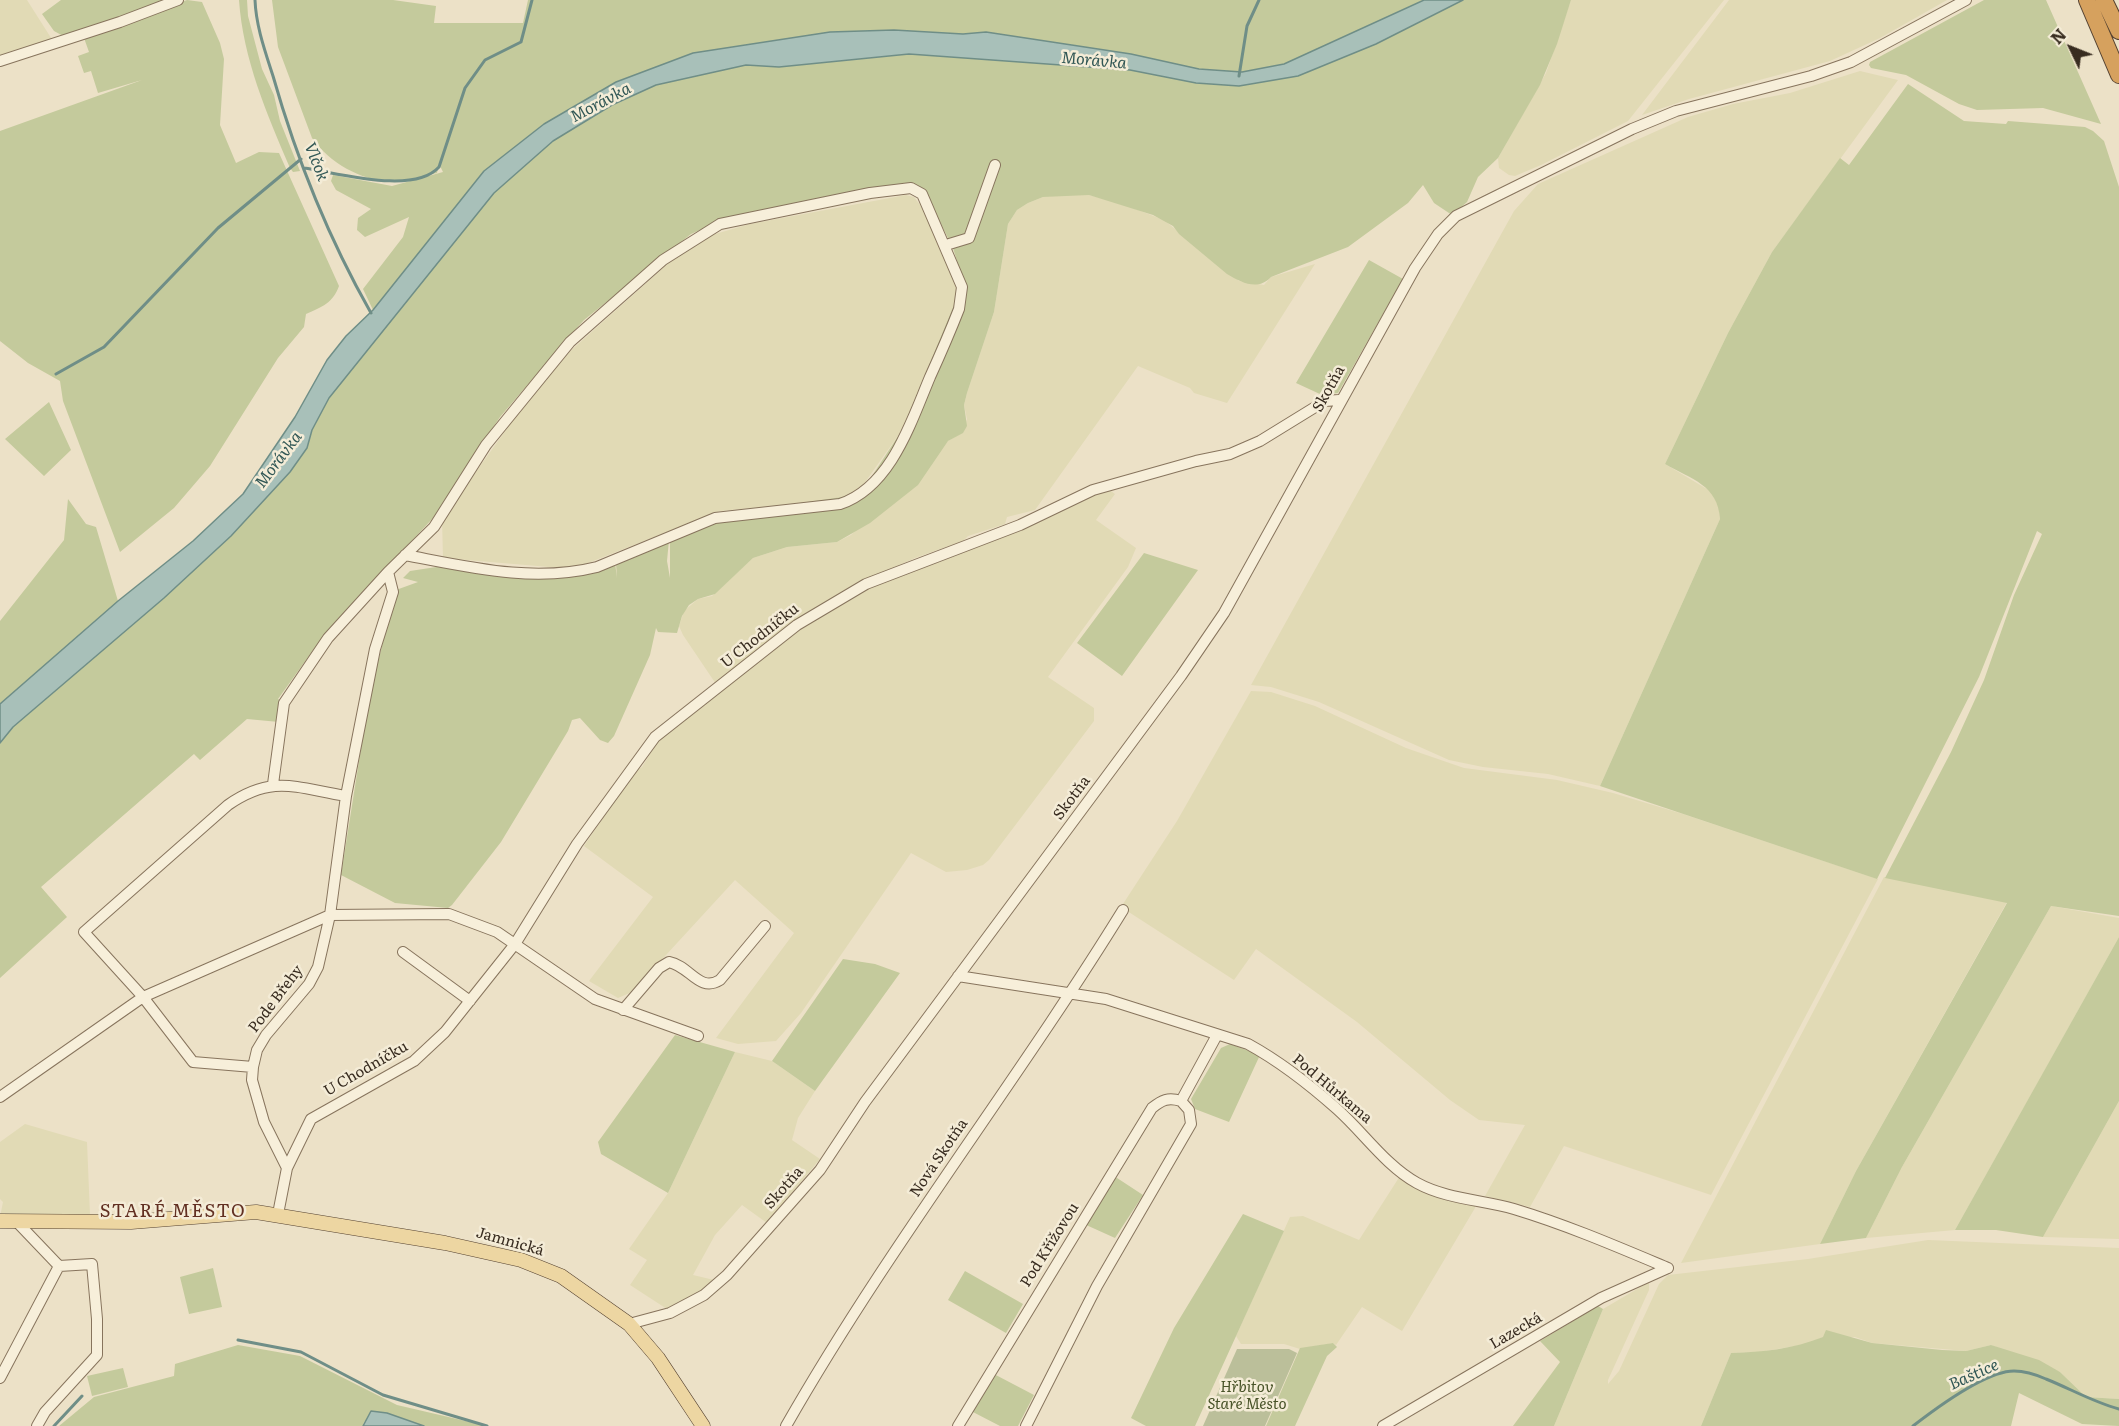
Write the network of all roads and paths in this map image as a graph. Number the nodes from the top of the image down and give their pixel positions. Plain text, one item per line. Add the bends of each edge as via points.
1 (178, 0) edge
2 (1966, 0) edge
3 (2087, 0) edge
4 (2104, 0) edge
5 (2119, 31) edge
6 (0, 61) edge
7 (2119, 75) edge
8 (995, 165) dead end
9 (946, 245) junction
10 (1339, 400) junction
11 (405, 555) junction
12 (388, 572) junction
13 (273, 784) junction
14 (346, 796) junction
15 (1123, 910) dead end
16 (330, 915) junction
17 (765, 926) dead end
18 (515, 944) junction
19 (404, 952) dead end
20 (958, 976) junction
21 (1072, 992) junction
22 (143, 997) junction
23 (470, 1001) junction
24 (623, 1010) junction
25 (1217, 1035) junction
26 (698, 1036) dead end
27 (253, 1067) junction
28 (0, 1097) edge
29 (1181, 1101) junction
30 (287, 1168) junction
31 (278, 1214) junction
32 (0, 1221) edge
33 (17, 1222) junction
34 (59, 1266) junction
35 (1668, 1268) joint
36 (630, 1324) junction
37 (0, 1378) edge
38 (38, 1426) edge
39 (703, 1426) edge
40 (786, 1426) edge
41 (958, 1426) edge
42 (1026, 1426) edge
43 (1383, 1426) edge

1 - 6 street
2 - 10 street, Skotňa via 1851,62 1676,111 1456,216 1437,234 1415,268
3 - 7 highway
4 - 5 highway
8 - 9 street via 969,238
9 - 11 street via 922,194 911,188 870,193 713,227 663,260 570,342 486,445 434,526
9 - 11 street via 962,287 955,319 900,447 853,500 716,518 580,571 504,573
10 - 18 street, U Chodníčku via 1325,401 1260,441 1230,454 1093,489 1020,525 866,584 797,625 655,737 577,844
10 - 20 street, Skotňa via 1224,613
11 - 12 street
12 - 13 street via 328,638 284,703
12 - 14 street, Pode Břehy via 393,592 375,649
13 - 14 street
13 - 22 street via 247,792 228,805 84,932
14 - 16 street, Pode Břehy
15 - 21 street, Nová Skotňa
16 - 18 street via 449,914 497,932
16 - 22 street
16 - 27 street, Pode Břehy via 318,967 309,984 266,1035
17 - 24 street via 720,980 703,984 678,964 669,962 659,968
18 - 23 street, U Chodníčku
18 - 24 street via 595,999
19 - 23 street
20 - 21 street, Pod Hůrkama
20 - 36 street, Skotňa via 820,1170 727,1275 704,1295 670,1313
21 - 25 street, Pod Hůrkama
21 - 40 street, Nová Skotňa via 835,1340
22 - 27 street via 194,1062
22 - 28 street
23 - 30 street, U Chodníčku via 414,1061 311,1119
24 - 26 street
25 - 29 street
25 - 35 street, Pod Hůrkama via 1266,1054 1336,1108 1400,1172 1416,1182 1435,1191 1558,1224
27 - 30 street via 252,1080 264,1122
29 - 41 street, Pod Křížovou via 1161,1100 1152,1108
29 - 42 street via 1189,1110 1191,1124 1097,1286
30 - 31 street
31 - 33 main road, Jamnická via 235,1212 131,1222
31 - 36 main road, Jamnická via 521,1260 561,1276
32 - 33 main road, Jamnická
33 - 34 street
34 - 37 street
34 - 38 street via 92,1264 97,1355 45,1412
35 - 43 street, Lazecká via 1601,1298
36 - 39 main road, Jamnická

